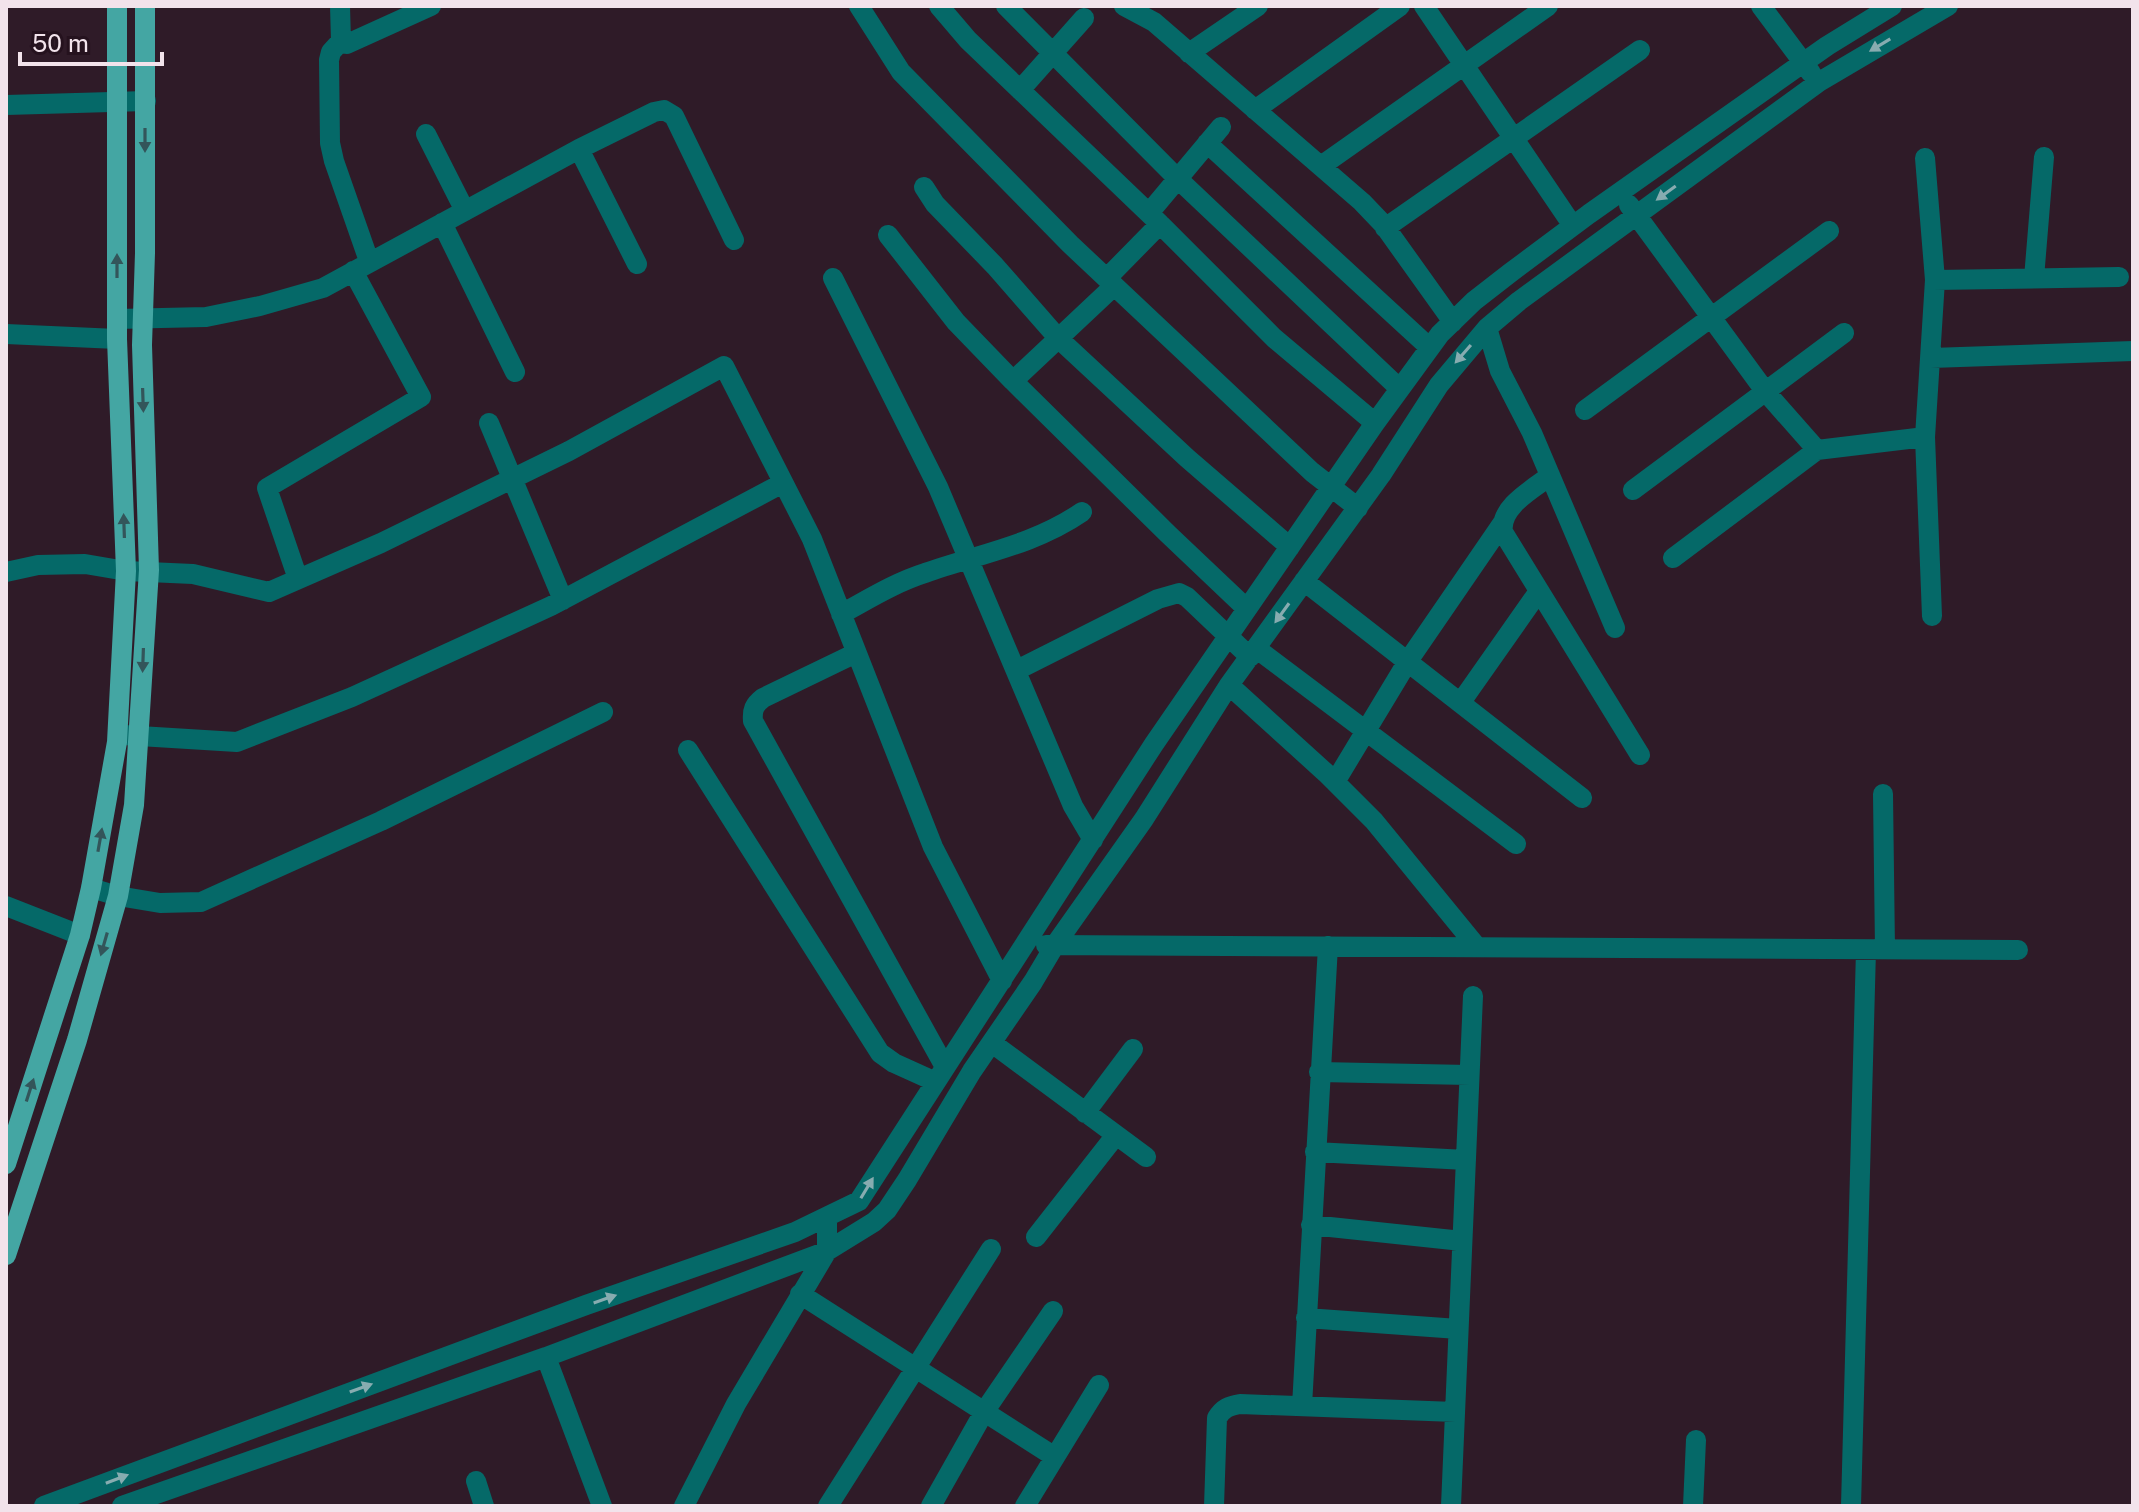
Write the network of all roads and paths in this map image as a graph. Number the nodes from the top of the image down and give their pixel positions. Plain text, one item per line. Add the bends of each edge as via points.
1 (117, 6) edge
2 (145, 6) edge
3 (340, 6) edge
4 (431, 6) edge
5 (859, 6) edge
6 (939, 6) edge
7 (1006, 6) edge
8 (1124, 6) edge
9 (1258, 6) edge
10 (1400, 6) edge
11 (1424, 6) edge
12 (1548, 6) edge
13 (1761, 6) edge
14 (1892, 6) edge
15 (1948, 6) edge
16 (1084, 18) dead end
17 (341, 41) junction
18 (1640, 50) dead end
19 (1189, 53) junction
20 (1052, 55) junction
21 (1803, 63) junction
22 (1463, 65) junction
23 (1819, 82) junction
24 (1020, 90) junction
25 (117, 101) junction
26 (146, 101) junction
27 (6, 105) edge
28 (1255, 110) junction
29 (426, 134) dead end
30 (1514, 139) junction
31 (579, 149) junction
32 (2044, 157) dead end
33 (1925, 158) dead end
34 (1321, 166) junction
35 (1178, 179) junction
36 (924, 187) dead end
37 (1620, 192) junction
38 (465, 211) junction
39 (1636, 215) junction
40 (1155, 218) junction
41 (442, 223) junction
42 (1573, 226) junction
43 (1385, 228) junction
44 (1829, 231) dead end
45 (888, 235) dead end
46 (734, 240) dead end
47 (637, 264) dead end
48 (361, 266) junction
49 (2119, 277) dead end
50 (833, 278) dead end
51 (2034, 278) junction
52 (1935, 280) junction
53 (1110, 282) junction
54 (143, 317) junction
55 (1711, 318) junction
56 (1453, 322) junction
57 (1487, 328) junction
58 (117, 329) junction
59 (1844, 333) dead end
60 (6, 334) edge
61 (1058, 338) junction
62 (1430, 348) junction
63 (2133, 351) edge
64 (1931, 358) junction
65 (515, 372) dead end
66 (1013, 381) junction
67 (1400, 389) junction
68 (1765, 391) junction
69 (1585, 410) dead end
70 (489, 423) dead end
71 (1375, 423) junction
72 (1925, 437) junction
73 (1817, 450) junction
74 (1550, 476) junction
75 (512, 479) junction
76 (783, 483) junction
77 (1331, 487) junction
78 (1633, 490) dead end
79 (1358, 508) junction
80 (1082, 512) dead end
81 (1502, 524) junction
82 (1290, 547) junction
83 (969, 558) junction
84 (1673, 558) dead end
85 (149, 570) junction
86 (126, 571) junction
87 (6, 572) edge
88 (298, 579) junction
89 (1304, 581) junction
90 (1539, 591) junction
91 (563, 600) junction
92 (1247, 609) junction
93 (841, 614) junction
94 (1932, 616) dead end
95 (1615, 628) dead end
96 (1229, 635) junction
97 (856, 653) junction
98 (1254, 653) junction
99 (1408, 661) junction
100 (1017, 670) junction
101 (1229, 685) junction
102 (1461, 702) junction
103 (603, 712) dead end
104 (1367, 732) junction
105 (117, 734) junction
106 (140, 737) junction
107 (688, 750) dead end
108 (1640, 755) dead end
109 (1335, 782) junction
110 (1883, 794) dead end
111 (1582, 798) dead end
112 (1093, 840) junction
113 (1516, 844) dead end
114 (91, 888) junction
115 (118, 896) junction
116 (6, 906) edge
117 (80, 935) junction
118 (1026, 944) junction
119 (1055, 945) junction
120 (1328, 946) junction
121 (1477, 947) junction
122 (1876, 950) junction
123 (2018, 950) dead end
124 (1002, 981) junction
125 (1473, 996) dead end
126 (992, 1043) junction
127 (1133, 1049) dead end
128 (1319, 1072) junction
129 (941, 1074) junction
130 (1469, 1075) junction
131 (1085, 1113) junction
132 (1116, 1135) junction
133 (1315, 1152) junction
134 (1146, 1157) dead end
135 (1466, 1160) junction
136 (6, 1162) edge
137 (35, 1171) junction
138 (827, 1218) junction
139 (1311, 1225) junction
140 (1036, 1237) dead end
141 (1462, 1241) junction
142 (991, 1249) dead end
143 (827, 1251) junction
144 (6, 1255) edge
145 (800, 1294) junction
146 (1053, 1311) dead end
147 (1306, 1318) junction
148 (1458, 1329) junction
149 (546, 1357) junction
150 (915, 1369) junction
151 (1099, 1385) dead end
152 (1302, 1406) junction
153 (984, 1412) junction
154 (1455, 1412) junction
155 (1696, 1440) dead end
156 (1055, 1457) junction
157 (476, 1481) dead end
158 (44, 1506) edge
159 (122, 1506) edge
160 (484, 1506) edge
161 (602, 1506) edge
162 (684, 1506) edge
163 (828, 1506) edge
164 (931, 1506) edge
165 (1025, 1506) edge
166 (1214, 1506) edge
167 (1451, 1506) edge
168 (1693, 1506) edge
169 (1851, 1506) edge

1 - 25 main road
2 - 26 main road
3 - 17 street
4 - 17 street via 352,43
5 - 53 street via 901,72
6 - 24 street
7 - 20 street
8 - 19 street via 1145,15
9 - 19 street
10 - 28 street
11 - 22 street
12 - 22 street
13 - 21 street
14 - 21 street
15 -> 23 street
16 - 20 street
17 - 48 street via 329,60 330,143
18 - 30 street
19 - 28 street
20 - 24 street
20 - 35 street
21 - 23 street
21 - 37 street
22 - 30 street
22 - 34 street
23 -> 39 street
24 - 40 street
25 - 26 street
25 - 27 street
58 -> 25 main road
26 -> 54 main road
28 - 34 street
29 - 38 street
30 - 42 street
30 - 43 street
31 - 38 street
31 - 46 street via 664,110 674,116
31 - 47 street
32 - 51 street
33 - 52 street
34 - 43 street
35 - 40 street
35 - 62 street via 1214,135
35 - 67 street
36 - 61 street
37 - 39 street
37 - 42 street
38 - 41 street
39 - 55 street
39 - 57 street
40 - 53 street
40 - 71 street via 1274,338
41 - 48 street
41 - 65 street
42 - 56 street
43 - 56 street
44 - 55 street
45 - 66 street via 956,322
48 - 54 street via 323,288 260,306 206,317
48 - 88 street via 421,397 267,488
49 - 51 street
50 - 83 street
51 - 52 street
52 - 64 street
53 - 61 street
53 - 77 street
54 - 58 street
54 -> 85 main road
55 - 68 street
55 - 69 street
56 - 62 street
57 - 74 street via 1500,371
57 -> 79 street via 1439,385
58 - 60 street
86 -> 58 main road
59 - 68 street
61 - 66 street
61 - 82 street
62 - 67 street
63 - 64 street
64 - 72 street
66 - 92 street
67 - 71 street
68 - 73 street
68 - 78 street
70 - 75 street
71 - 77 street
72 - 73 street
72 - 94 street
73 - 84 street
74 - 81 street via 1510,508
74 - 95 street
75 - 76 street via 724,366
75 - 88 street
75 - 91 street
76 - 91 street
76 - 93 street
77 - 79 street
77 - 82 street
79 - 89 street
80 - 83 street via 1020,544
81 - 90 street
81 - 99 street
82 - 92 street
83 - 93 street via 879,591
83 - 100 street
85 - 86 street
85 - 88 street via 269,592
85 -> 106 main road
86 - 87 street via 85,564
86 - 105 main road
89 -> 98 street
89 - 99 street
90 - 102 street
90 - 108 street
91 - 106 street via 352,697 237,742
92 - 96 street
93 - 97 street
96 - 98 street
96 - 100 street via 1187,597 1168,594
96 - 112 street
97 - 124 street via 933,847
97 - 129 street via 763,698 752,712 753,721
98 - 101 street
98 - 104 street
99 - 102 street
99 - 104 street
100 - 112 street via 1073,806
101 - 109 street
101 - 119 street
102 - 111 street
103 - 115 street via 201,902
104 - 109 street
104 - 113 street
105 - 106 street
114 -> 105 main road
106 - 115 main road
107 - 129 street via 880,1053 894,1063
109 - 121 street via 1374,821
110 - 122 street
112 - 118 street
114 - 115 street
114 - 117 main road
115 -> 137 main road
116 - 117 street
136 -> 117 main road
118 - 119 street
118 - 124 street
119 - 120 street
119 - 126 street
120 - 121 street
120 - 128 street
121 - 122 street
122 - 123 street
122 - 169 street
124 - 129 street
125 - 130 street
126 - 131 street
126 - 143 street via 887,1210
127 - 131 street
128 - 130 street
128 - 133 street
138 -> 129 street via 862,1198
130 - 135 street
131 - 132 street
132 - 134 street
132 - 140 street
133 - 135 street
133 - 139 street
135 - 141 street
136 - 137 street
137 - 144 main road
138 - 143 street
158 -> 138 street
139 - 141 street
139 - 147 street
141 - 148 street
142 - 150 street
143 - 145 street
143 - 149 street
145 - 150 street
145 - 162 street
146 - 153 street
147 - 148 street
147 - 152 street
148 - 154 street
149 - 159 street
149 - 161 street
150 - 153 street
150 - 163 street
151 - 156 street
152 - 154 street
152 - 166 street via 1240,1404 1221,1411
153 - 156 street
153 - 164 street
154 - 167 street
155 - 168 street
156 - 165 street
157 - 160 street

